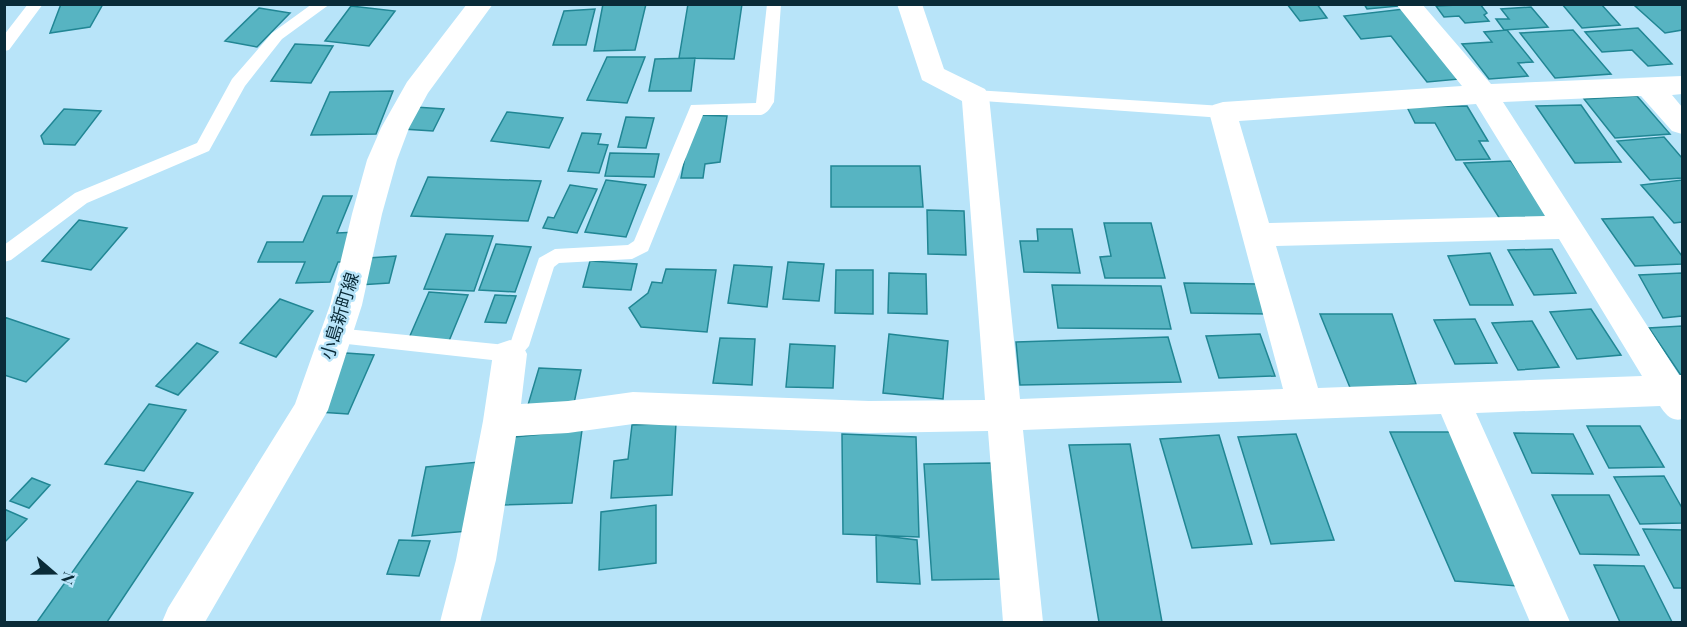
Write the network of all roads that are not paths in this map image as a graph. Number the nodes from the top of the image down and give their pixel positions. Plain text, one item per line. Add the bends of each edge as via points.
1 (36, 4) edge
2 (323, 4) edge
3 (774, 4) edge
4 (909, 4) edge
5 (1408, 4) edge
6 (480, 5) edge
7 (4, 46) edge
8 (1683, 85) edge
9 (1648, 86) junction
10 (1484, 94) junction
11 (975, 96) junction
12 (1223, 112) junction
13 (1683, 124) edge
14 (1567, 227) junction
15 (1258, 235) junction
16 (4, 255) edge
17 (336, 336) junction
18 (510, 354) junction
19 (1679, 397) edge
20 (1452, 399) junction
21 (1305, 405) junction
22 (1005, 415) junction
23 (501, 421) junction
24 (182, 622) edge
25 (460, 622) edge
26 (1023, 622) edge
27 (1550, 622) edge

1 - 7 lane
2 - 16 lane via 278,36 238,83 203,147 81,198
3 - 18 lane via 766,102 761,109 696,109 641,246 632,252 555,256 546,262 519,346
4 - 11 street via 932,74
5 - 10 street
6 - 17 street, 小島新町線 via 417,89 395,128 382,160
8 - 9 street
9 - 10 street
9 - 13 street
10 - 12 street
10 - 14 street
11 - 12 lane
11 - 22 street
12 - 15 street
14 - 15 street
14 - 19 street
15 - 21 street
17 - 18 lane
17 - 24 street, 小島新町線 via 310,410
18 - 23 street
19 - 20 street
20 - 21 street
20 - 27 street
21 - 22 street
22 - 23 street via 869,417 633,408
22 - 26 street
23 - 25 street via 476,561

